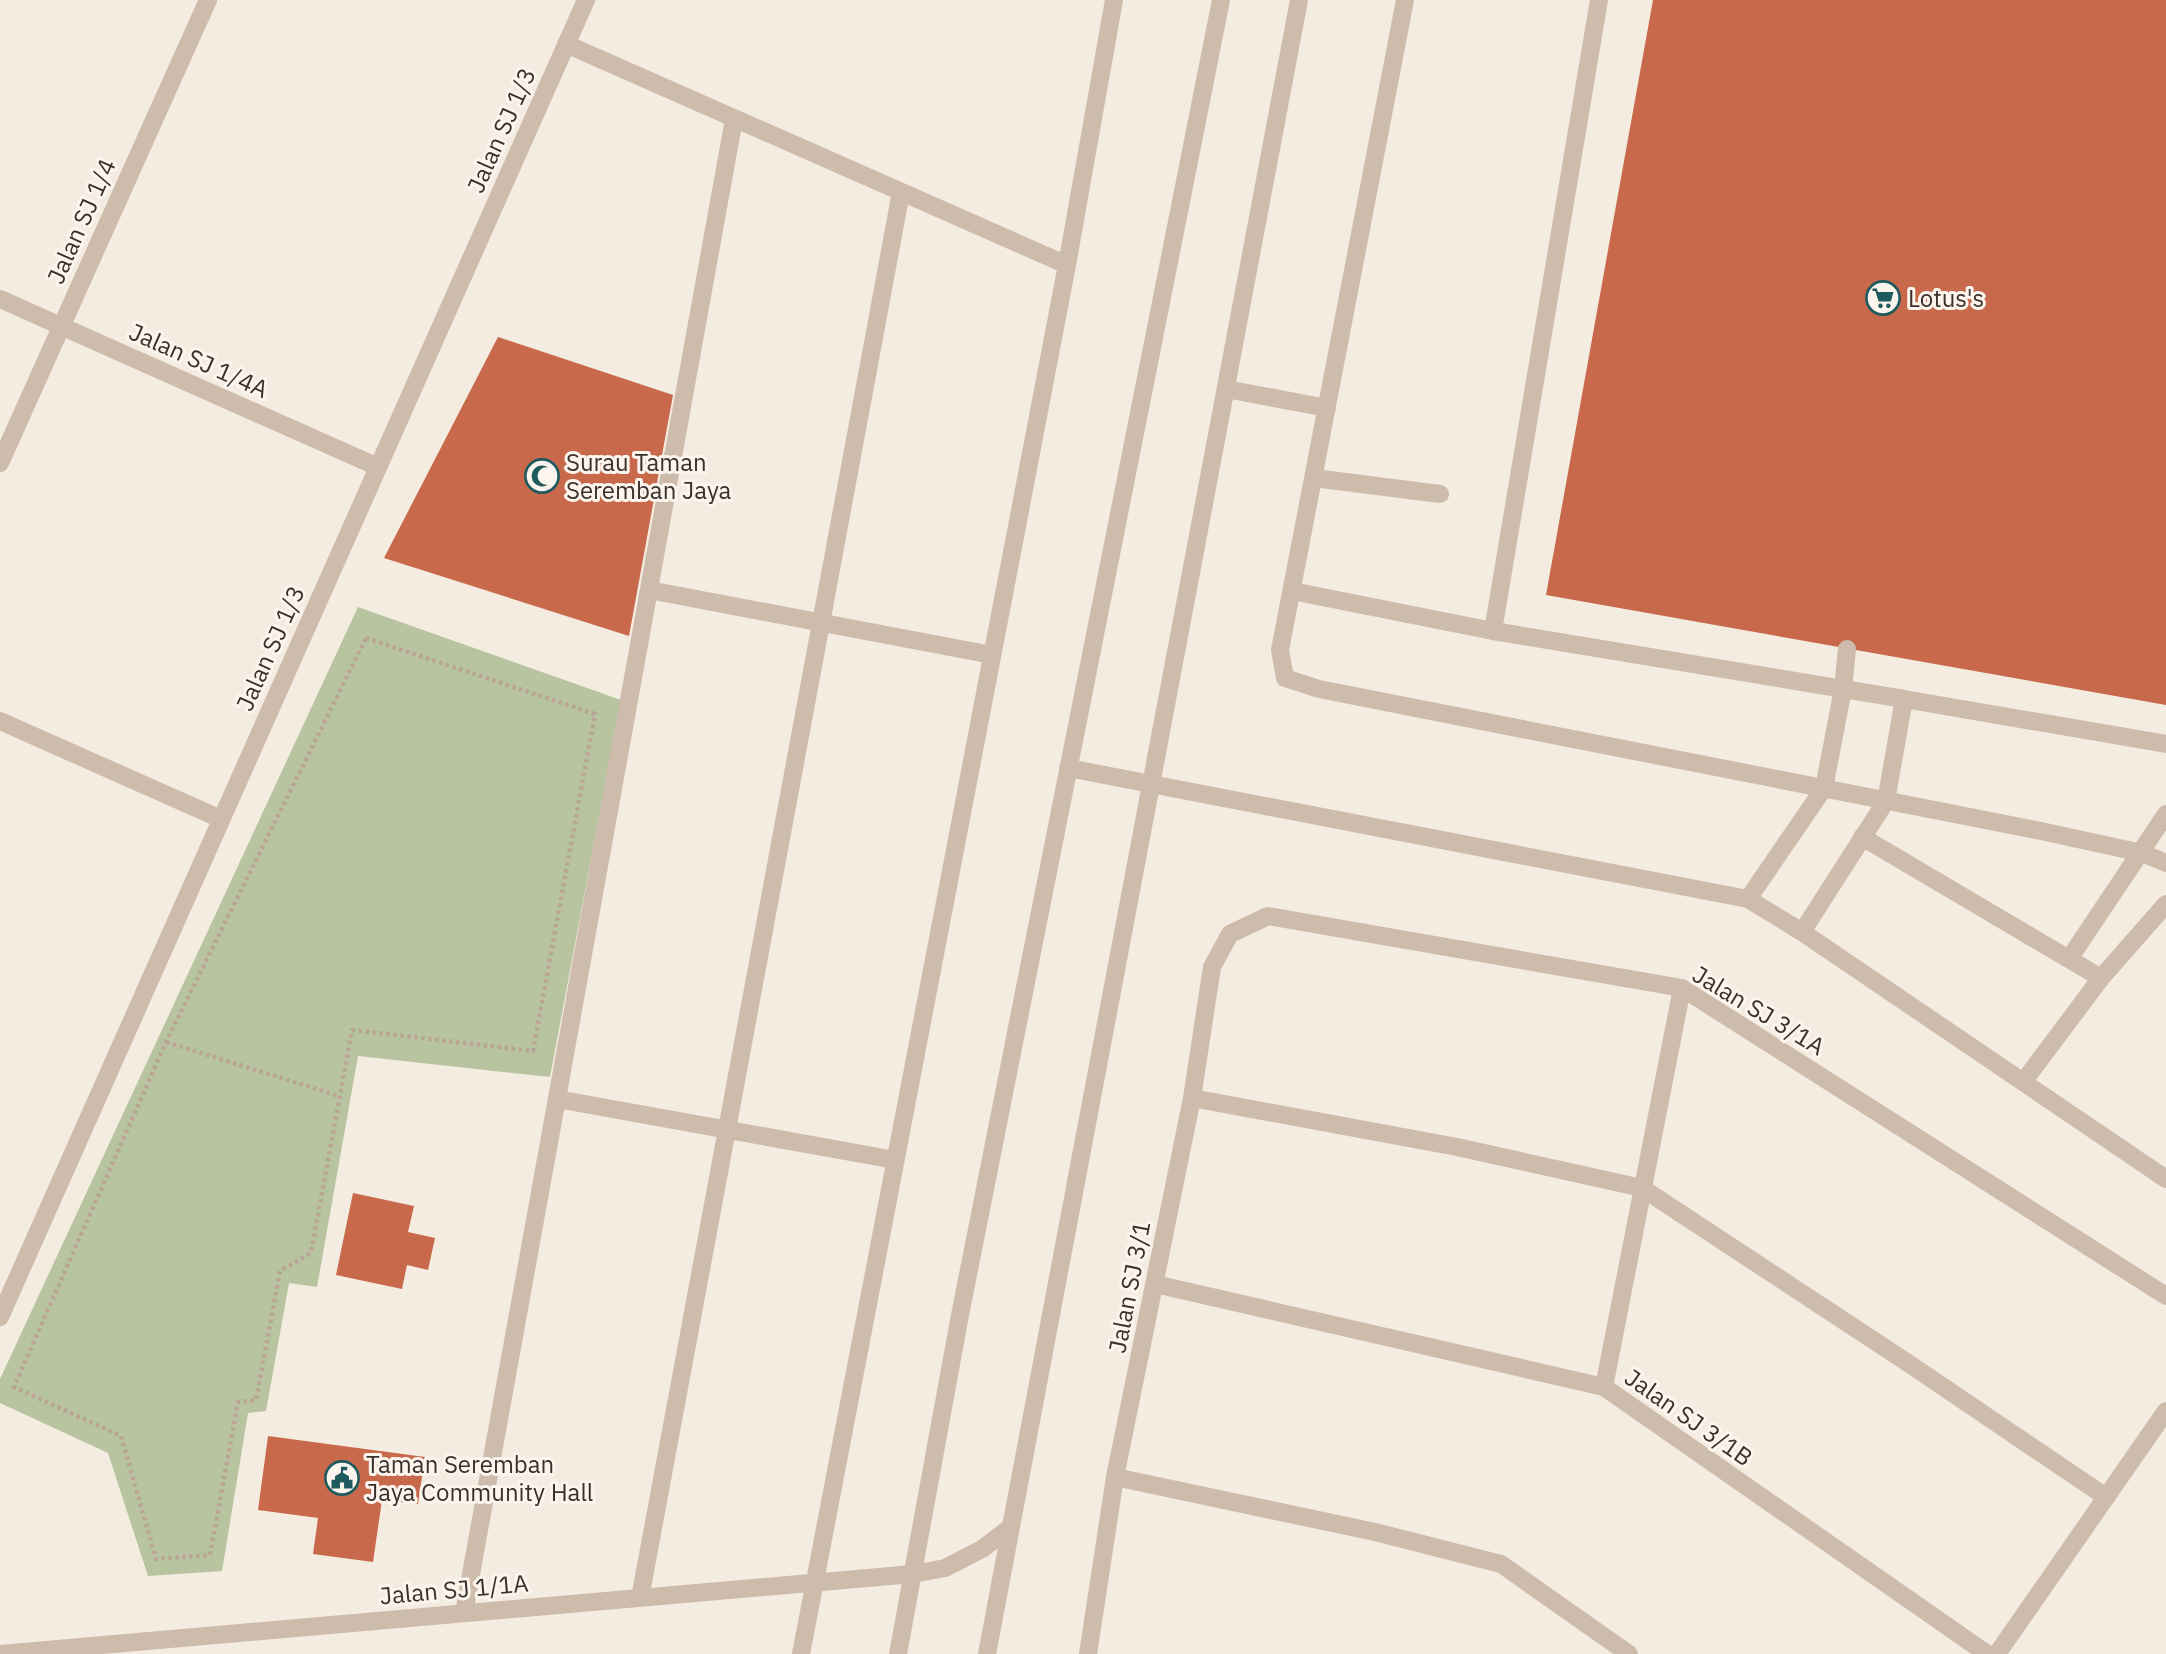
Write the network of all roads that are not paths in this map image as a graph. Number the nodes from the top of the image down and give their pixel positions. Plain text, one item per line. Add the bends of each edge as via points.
1 (208, 0) edge
2 (586, 0) edge
3 (1114, 0) edge
4 (1221, 0) edge
5 (1299, 0) edge
6 (1405, 0) edge
7 (1599, 0) edge
8 (566, 44) junction
9 (734, 118) junction
10 (901, 192) junction
11 (1067, 265) junction
12 (0, 299) edge
13 (61, 326) junction
14 (1226, 389) junction
15 (1327, 408) junction
16 (0, 463) edge
17 (378, 467) junction
18 (1314, 478) junction
19 (1440, 494) dead end
20 (649, 590) junction
21 (1292, 592) junction
22 (820, 623) junction
23 (1493, 631) junction
24 (1847, 649) dead end
25 (992, 655) junction
26 (1843, 689) junction
27 (1904, 699) junction
28 (0, 722) edge
29 (2166, 744) edge
30 (1068, 768) junction
31 (1151, 784) junction
32 (1824, 788) junction
33 (1886, 801) junction
34 (2166, 814) edge
35 (221, 819) junction
36 (1862, 837) junction
37 (2142, 853) junction
38 (2166, 863) edge
39 (1748, 899) junction
40 (2166, 904) edge
41 (1802, 932) junction
42 (1230, 934) joint
43 (2068, 959) junction
44 (2101, 978) junction
45 (1682, 988) junction
46 (2024, 1081) junction
47 (1192, 1098) junction
48 (557, 1099) junction
49 (728, 1130) junction
50 (895, 1160) junction
51 (2166, 1179) edge
52 (1642, 1188) junction
53 (1155, 1284) junction
54 (2166, 1296) edge
55 (1, 1310) edge
56 (1604, 1387) junction
57 (2166, 1411) edge
58 (1115, 1477) junction
59 (2106, 1497) junction
60 (1011, 1527) junction
61 (912, 1574) junction
62 (813, 1583) junction
63 (640, 1598) junction
64 (464, 1613) junction
65 (0, 1654) edge
66 (801, 1654) edge
67 (898, 1654) edge
68 (987, 1654) edge
69 (1088, 1654) edge
70 (1629, 1654) edge
71 (1987, 1654) edge
72 (1997, 1654) edge

1 - 13 street, Jalan SJ 1/4
2 - 8 street, Jalan SJ 1/3
3 - 11 street
4 - 30 street
5 - 14 street
6 - 15 street
7 - 23 street
8 - 9 street
8 - 17 street, Jalan SJ 1/3
9 - 10 street
9 - 20 street
10 - 11 street
10 - 22 street
11 - 25 street
12 - 13 street, Jalan SJ 1/4A
13 - 16 street, Jalan SJ 1/4
13 - 17 street, Jalan SJ 1/4A
14 - 15 street
14 - 31 street
15 - 18 street
17 - 35 street, Jalan SJ 1/3
18 - 19 street
18 - 21 street
20 - 22 street
20 - 48 street
21 - 23 street
21 - 32 street via 1280,650 1284,678 1319,690
22 - 25 street
22 - 49 street
23 - 26 street
24 - 26 street
25 - 50 street
26 - 27 street
26 - 32 street
27 - 29 street
27 - 33 street
28 - 35 street
30 - 31 street
30 - 61 street
31 - 39 street
31 - 60 street
32 - 33 street
32 - 39 street
33 - 36 street
33 - 37 street
34 - 37 street
35 - 55 street, Jalan SJ 1/3
36 - 41 street
36 - 43 street
37 - 38 street
37 - 43 street
39 - 41 street
40 - 44 street
41 - 46 street
42 - 45 street, Jalan SJ 3/1A via 1268,916
42 - 47 street, Jalan SJ 3/1 via 1212,967
43 - 44 street
44 - 46 street
45 - 52 street
45 - 54 street, Jalan SJ 3/1A
46 - 51 street
47 - 52 street via 1457,1147
47 - 53 street, Jalan SJ 3/1
48 - 49 street
48 - 64 street
49 - 50 street
49 - 63 street
50 - 62 street
52 - 56 street
52 - 59 street
53 - 56 street, Jalan SJ 3/1B
53 - 58 street, Jalan SJ 3/1
56 - 71 street, Jalan SJ 3/1B
57 - 59 street
58 - 69 street, Jalan SJ 3/1
58 - 70 street via 1501,1563
59 - 72 street
60 - 61 street, Jalan SJ 1/1A via 945,1568
60 - 68 street
61 - 62 street, Jalan SJ 1/1A
61 - 67 street
62 - 63 street, Jalan SJ 1/1A
62 - 66 street
63 - 64 street, Jalan SJ 1/1A
64 - 65 street, Jalan SJ 1/1A

